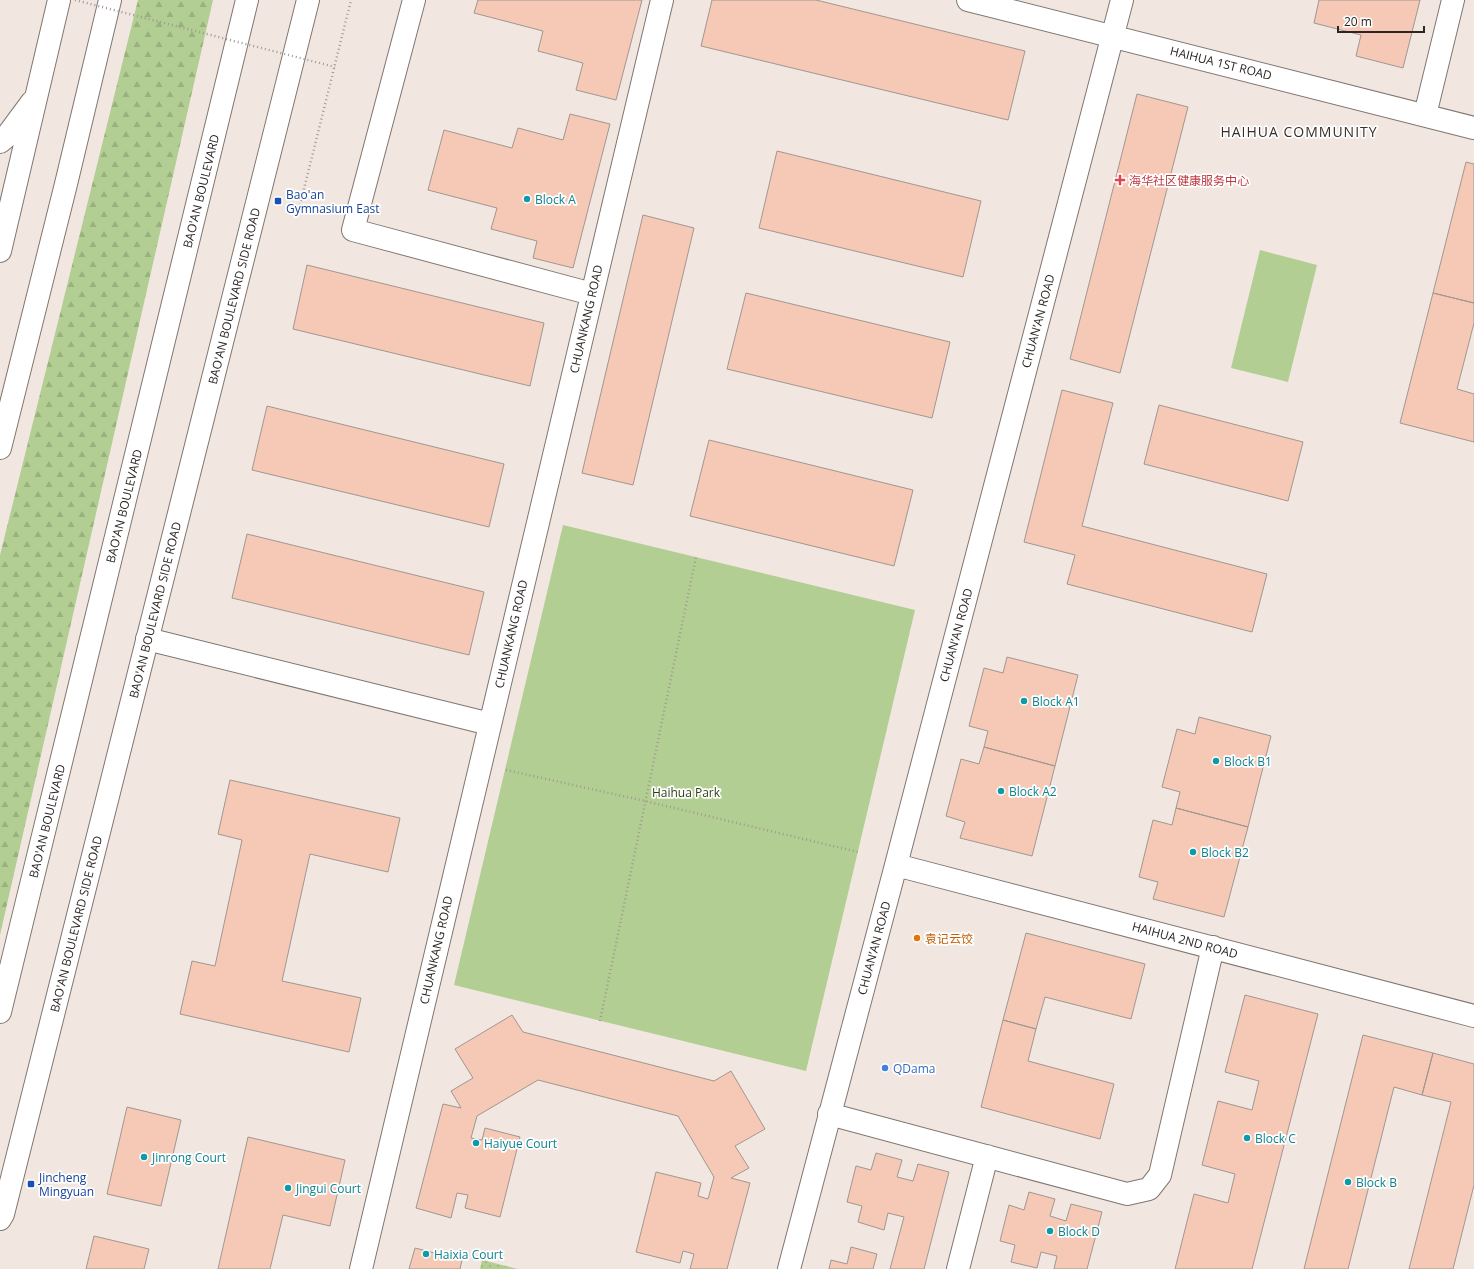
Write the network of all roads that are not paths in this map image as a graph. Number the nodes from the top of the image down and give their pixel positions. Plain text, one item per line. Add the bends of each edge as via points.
1 (59, 0) edge
2 (110, 0) edge
3 (247, 0) edge
4 (308, 0) edge
5 (414, 0) edge
6 (662, 0) edge
7 (968, 0) edge
8 (1122, 0) edge
9 (1453, 0) edge
10 (1112, 36) junction
11 (37, 95) junction
12 (1425, 115) junction
13 (1474, 128) edge
14 (0, 142) edge
15 (0, 251) edge
16 (592, 294) junction
17 (0, 448) edge
18 (147, 639) junction
19 (490, 724) junction
20 (896, 864) junction
21 (1213, 948) junction
22 (0, 1012) edge
23 (1474, 1016) edge
24 (829, 1114) junction
25 (987, 1156) junction
26 (0, 1219) edge
27 (361, 1269) edge
28 (789, 1269) edge
29 (958, 1269) edge

1 - 11 street
2 - 17 street
3 - 22 street, BAO'AN BOULEVARD
4 - 18 street, BAO'AN BOULEVARD SIDE ROAD
5 - 16 street via 353,230
6 - 16 street, CHUANKANG ROAD
7 - 10 street, HAIHUA 1ST ROAD
8 - 10 street, CHUAN’AN ROAD
9 - 12 street
10 - 12 street, HAIHUA 1ST ROAD
10 - 20 street, CHUAN’AN ROAD
11 - 14 street
11 - 15 street
12 - 13 street, HAIHUA 1ST ROAD
16 - 19 street, CHUANKANG ROAD
18 - 19 street
18 - 26 street, BAO'AN BOULEVARD SIDE ROAD
19 - 27 street, CHUANKANG ROAD
20 - 21 street, HAIHUA 2ND ROAD
20 - 24 street, CHUAN’AN ROAD
21 - 23 street, HAIHUA 2ND ROAD
21 - 25 street via 1160,1175 1149,1189 1127,1194
24 - 25 street
24 - 28 street, CHUAN’AN ROAD
25 - 29 street

